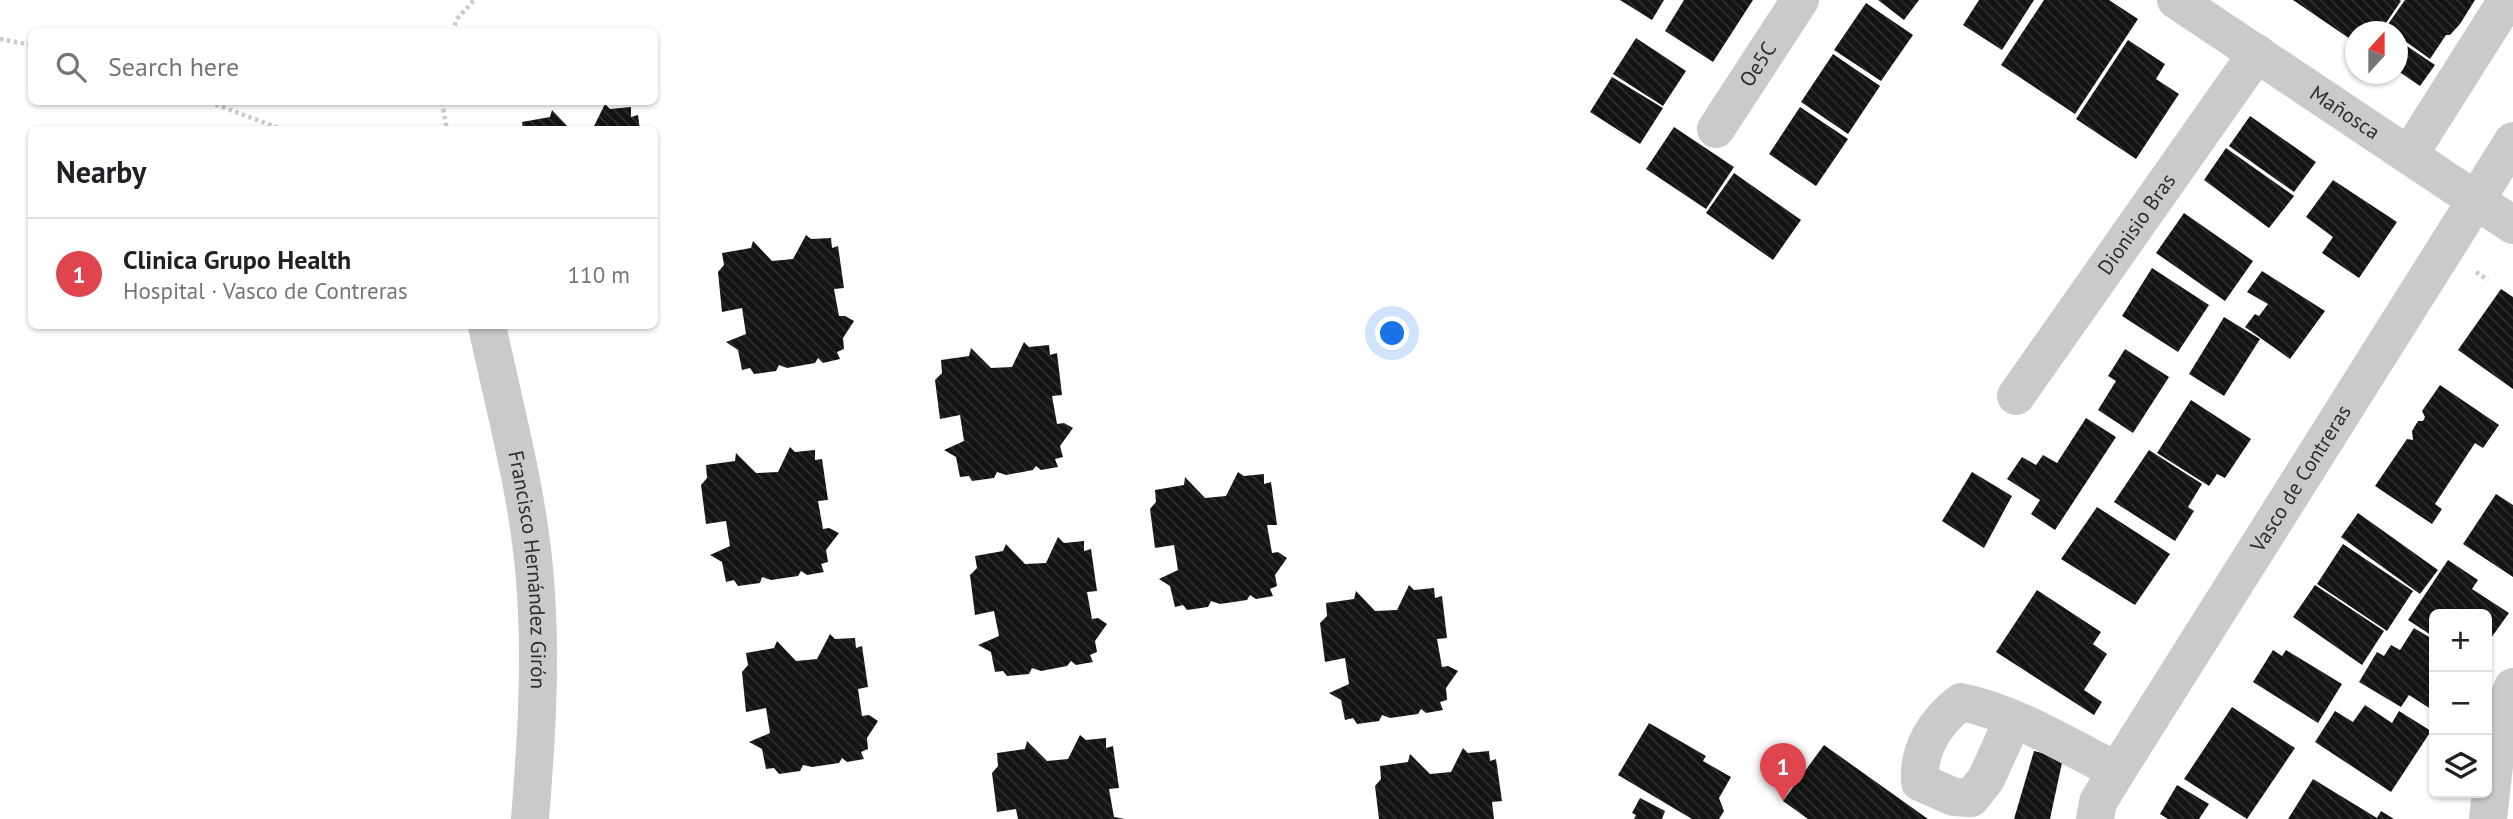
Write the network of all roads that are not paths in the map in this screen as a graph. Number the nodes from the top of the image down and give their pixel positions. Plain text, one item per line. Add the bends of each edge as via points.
1 (1800, 0) edge
2 (2176, 0) edge
3 (2507, 0) edge
4 (2257, 53) junction
5 (1716, 129) dead end
6 (2513, 141) edge
7 (2409, 155) junction
8 (2475, 200) junction
9 (2513, 225) edge
10 (488, 329) edge
11 (2016, 396) dead end
12 (2513, 687) edge
13 (2013, 720) dead end
14 (2117, 771) junction
15 (530, 819) edge
16 (2095, 819) edge
17 (2488, 819) edge

1 - 5 street, Oe5C
2 - 4 street, Mañosca
3 - 7 street
4 - 7 street, Mañosca
4 - 11 street, Dionisio Bras
6 - 8 street, Vasco de Contreras
7 - 8 street, Mañosca
8 - 9 street, Mañosca
8 - 14 street, Vasco de Contreras
10 - 15 street, Francisco Hernández Girón via 522,489 536,592 539,698
12 - 17 street via 2499,721
13 - 14 street
14 - 16 street, Vasco de Contreras via 2098,802

